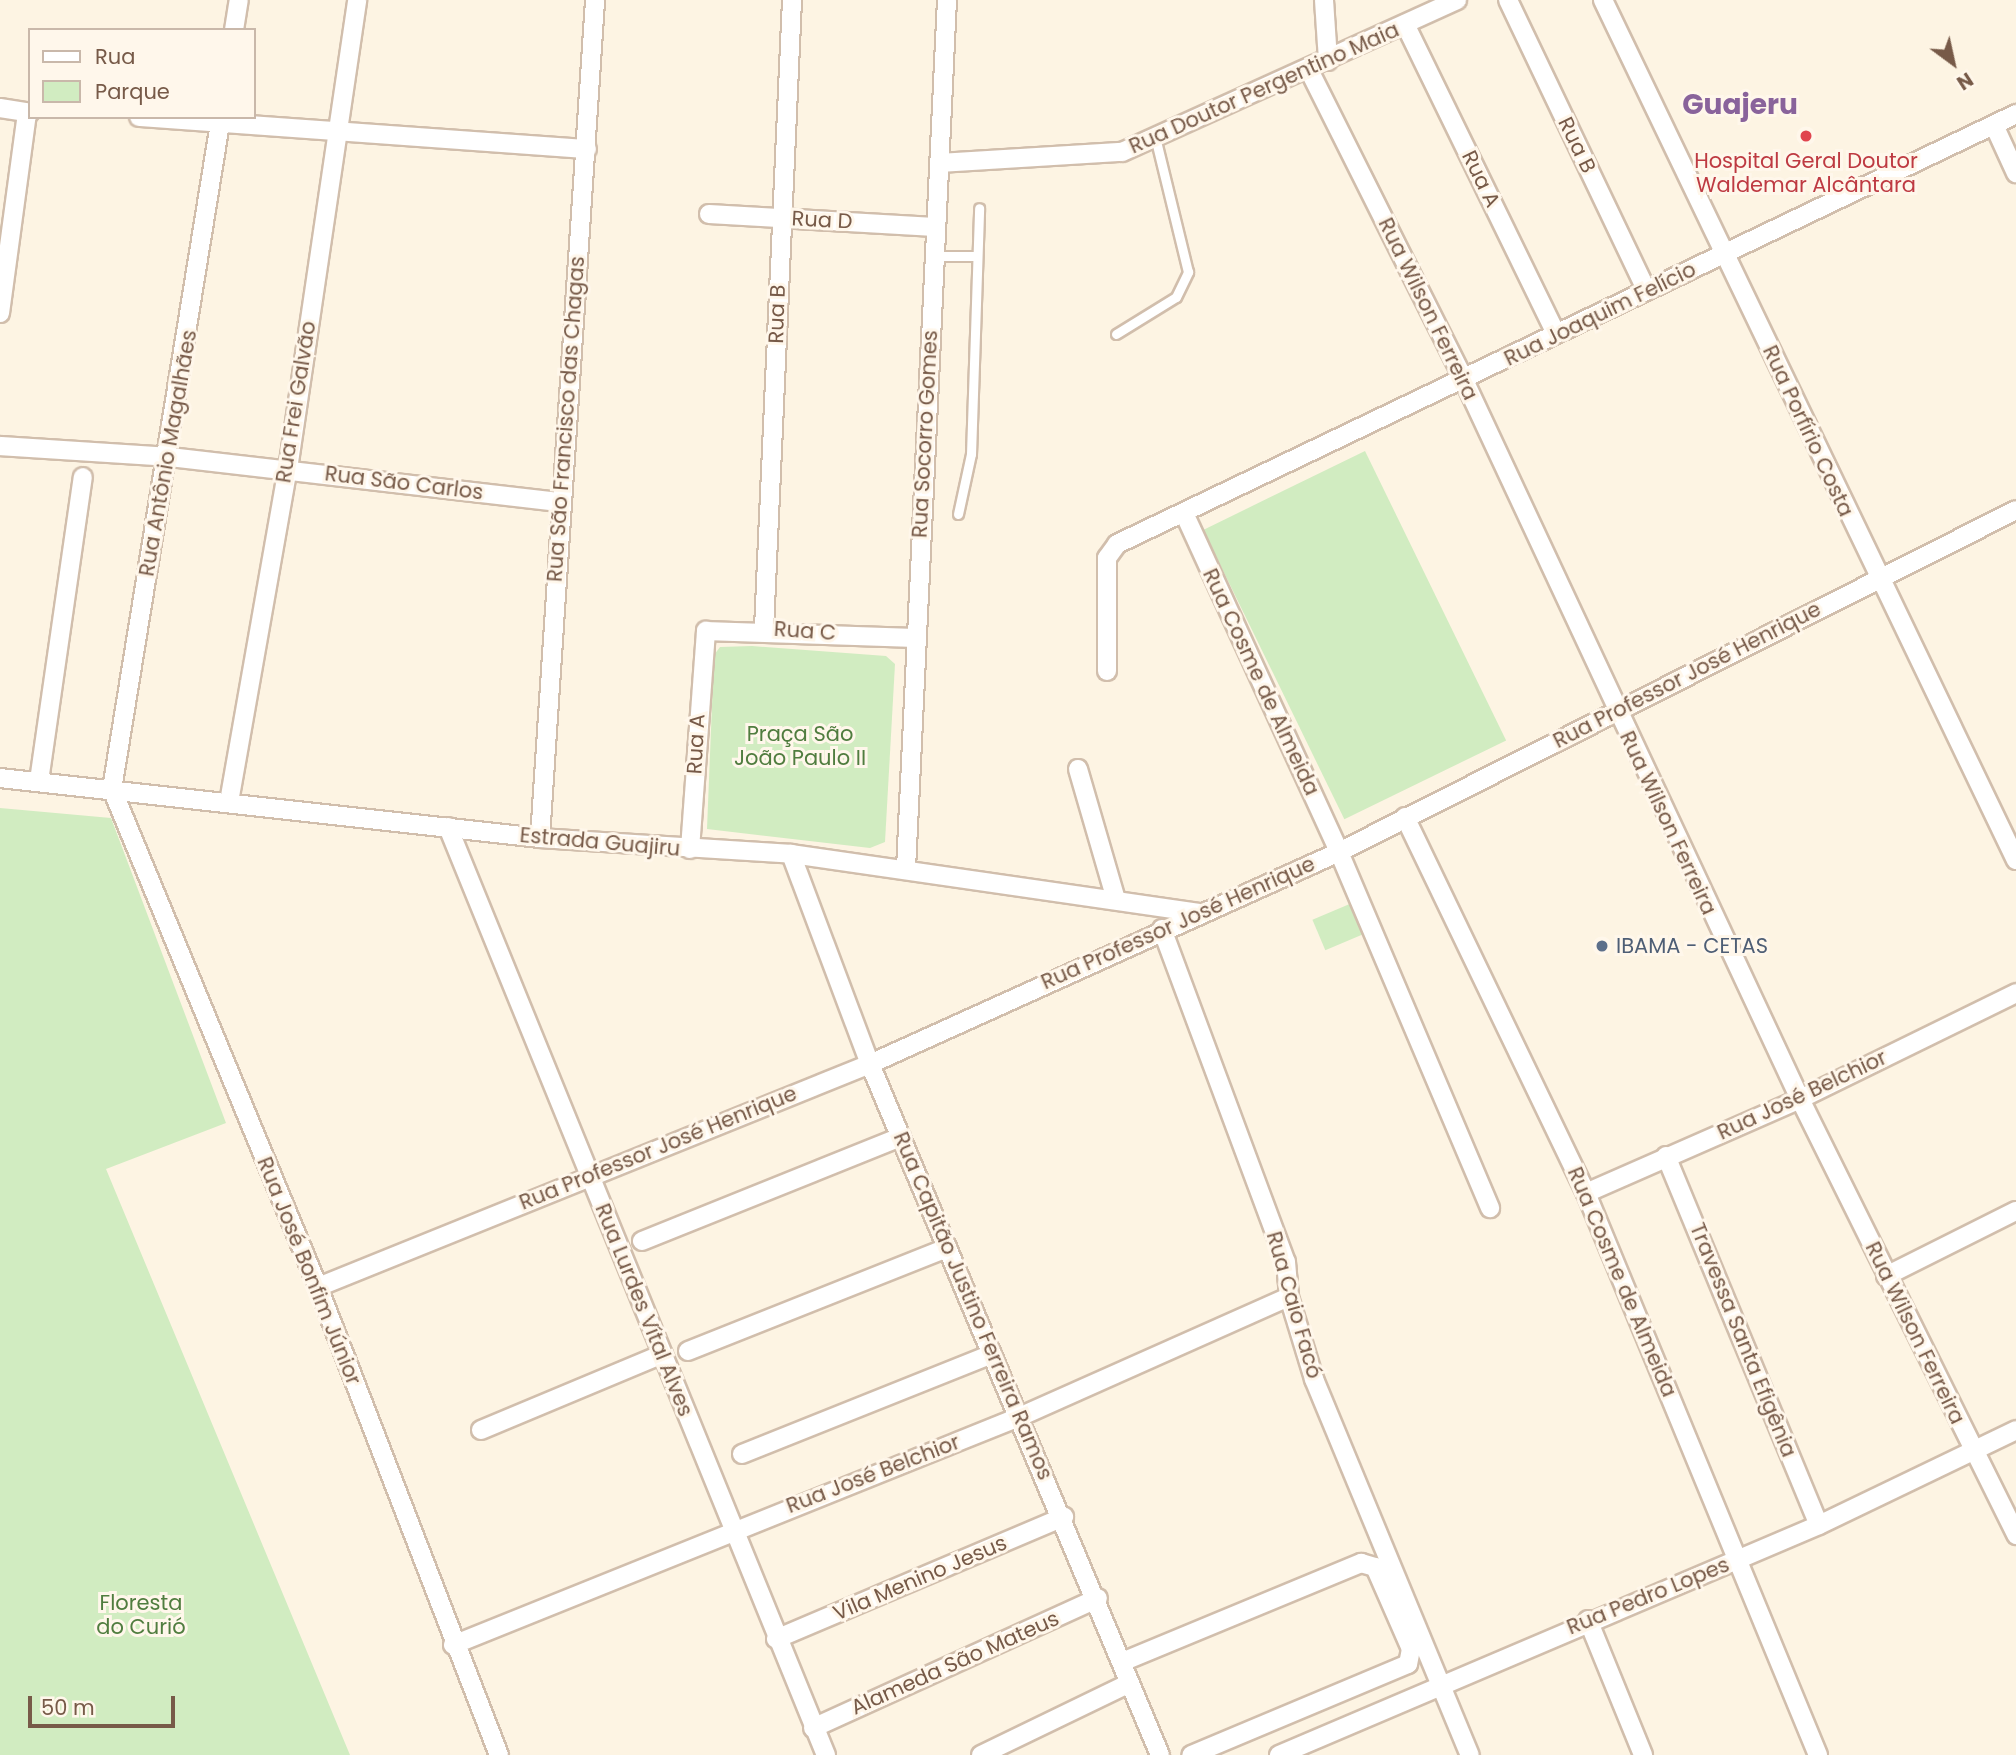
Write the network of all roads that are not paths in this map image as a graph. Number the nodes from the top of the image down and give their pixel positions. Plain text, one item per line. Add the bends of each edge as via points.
1 (239, 0) edge
2 (357, 0) edge
3 (595, 0) edge
4 (792, 0) edge
5 (947, 0) edge
6 (1324, 0) edge
7 (1457, 0) edge
8 (1508, 0) edge
9 (1603, 0) edge
10 (1405, 24) junction
11 (234, 28) edge
12 (1328, 61) junction
13 (1309, 69) junction
14 (0, 108) edge
15 (28, 113) edge
16 (2016, 114) edge
17 (28, 119) edge
18 (180, 119) edge
19 (221, 121) edge
20 (1994, 125) junction
21 (335, 130) junction
22 (1155, 137) junction
23 (587, 149) junction
24 (940, 163) junction
25 (2016, 173) edge
26 (979, 208) dead end
27 (709, 214) dead end
28 (781, 218) junction
29 (934, 227) junction
30 (1726, 254) junction
31 (934, 256) junction
32 (975, 256) junction
33 (1647, 291) junction
34 (0, 313) edge
35 (1556, 333) junction
36 (1116, 334) dead end
37 (1464, 380) junction
38 (0, 446) edge
39 (170, 457) junction
40 (288, 469) junction
41 (83, 477) dead end
42 (558, 502) junction
43 (2016, 510) edge
44 (1184, 513) junction
45 (958, 514) dead end
46 (1877, 580) junction
47 (764, 629) junction
48 (914, 638) junction
49 (702, 640) joint
50 (1107, 671) dead end
51 (1615, 710) junction
52 (1078, 769) dead end
53 (0, 778) edge
54 (39, 781) junction
55 (113, 789) junction
56 (229, 802) junction
57 (1405, 817) junction
58 (447, 827) junction
59 (540, 838) junction
60 (690, 849) junction
61 (1339, 852) junction
62 (791, 854) junction
63 (2016, 860) edge
64 (906, 869) junction
65 (1116, 900) junction
66 (1199, 913) junction
67 (1162, 929) junction
68 (2016, 993) edge
69 (870, 1064) junction
70 (1800, 1099) junction
71 (901, 1137) junction
72 (1666, 1156) junction
73 (589, 1175) junction
74 (1586, 1193) junction
75 (1490, 1208) dead end
76 (2016, 1211) edge
77 (642, 1241) dead end
78 (947, 1248) junction
79 (1886, 1276) junction
80 (318, 1287) junction
81 (1289, 1297) junction
82 (688, 1351) dead end
83 (663, 1354) junction
84 (992, 1354) junction
85 (1019, 1417) junction
86 (481, 1430) dead end
87 (2016, 1430) edge
88 (1972, 1451) junction
89 (742, 1454) dead end
90 (1064, 1517) junction
91 (1819, 1525) junction
92 (731, 1530) junction
93 (2016, 1535) edge
94 (1739, 1558) junction
95 (1098, 1598) junction
96 (1588, 1620) junction
97 (776, 1639) junction
98 (453, 1645) junction
99 (1122, 1662) junction
100 (1130, 1682) junction
101 (1440, 1684) junction
102 (813, 1728) junction
103 (499, 1755) edge
104 (826, 1755) edge
105 (981, 1755) edge
106 (1160, 1755) edge
107 (1191, 1755) edge
108 (1279, 1755) edge
109 (1470, 1755) edge
110 (1643, 1755) edge
111 (1818, 1755) edge

1 - 11 street
2 - 21 street, Rua Frei Galvão
3 - 23 street, Rua São Francisco das Chagas
4 - 28 street, Rua B
5 - 24 street, Rua Socorro Gomes
6 - 12 street
7 - 10 street, Rua Doutor Pergentino Maia
8 - 33 street, Rua B
9 - 30 street, Rua Porfírio Costa
10 - 12 street, Rua Doutor Pergentino Maia
10 - 35 street, Rua A
12 - 13 street, Rua Doutor Pergentino Maia
13 - 22 street, Rua Doutor Pergentino Maia
13 - 37 street, Rua Wilson Ferreira
14 - 15 street
16 - 20 street, Rua Joaquim Felício
17 - 34 street
18 - 19 street
19 - 21 street
19 - 39 street, Rua Antônio Magalhães
20 - 25 street
20 - 30 street, Rua Joaquim Felício
21 - 23 street
21 - 40 street, Rua Frei Galvão
22 - 24 street, Rua Doutor Pergentino Maia via 1098,156
22 - 36 lane via 1188,272 1176,297
23 - 42 street, Rua São Francisco das Chagas
24 - 29 street, Rua Socorro Gomes
26 - 32 lane
27 - 28 street, Rua D
28 - 29 street, Rua D
28 - 47 street, Rua B
29 - 31 street, Rua Socorro Gomes
30 - 33 street, Rua Joaquim Felício
30 - 46 street, Rua Porfírio Costa
31 - 32 lane
31 - 48 street, Rua Socorro Gomes
32 - 45 lane via 971,454
33 - 35 street, Rua Joaquim Felício
35 - 37 street, Rua Joaquim Felício
37 - 44 street, Rua Joaquim Felício
37 - 51 street, Rua Wilson Ferreira
38 - 39 street, Rua São Carlos
39 - 40 street, Rua São Carlos
39 - 55 street, Rua Antônio Magalhães
40 - 42 street, Rua São Carlos
40 - 56 street, Rua Frei Galvão
41 - 54 street
42 - 59 street, Rua São Francisco das Chagas
43 - 46 street, Rua Professor José Henrique
44 - 50 street, Rua Joaquim Felício via 1117,544 1107,558
44 - 61 street, Rua Cosme de Almeida
46 - 51 street, Rua Professor José Henrique
46 - 63 street, Rua Porfírio Costa
47 - 48 street, Rua C
47 - 49 street, Rua C via 711,629
48 - 64 street, Rua Socorro Gomes
49 - 60 street, Rua A
51 - 57 street, Rua Professor José Henrique
51 - 70 street, Rua Wilson Ferreira
52 - 65 street
53 - 54 street, Estrada Guajiru
54 - 55 street, Estrada Guajiru
55 - 56 street, Estrada Guajiru
55 - 80 street, Rua José Bonfim Júnior
56 - 58 street, Estrada Guajiru
57 - 61 street, Rua Professor José Henrique
57 - 74 street, Rua Cosme de Almeida
58 - 59 street, Estrada Guajiru
58 - 73 street, Rua Lurdes Vítal Alves
59 - 60 street, Estrada Guajiru
60 - 62 street, Estrada Guajiru
61 - 66 street, Rua Professor José Henrique
61 - 75 street, Rua Cosme de Almeida
62 - 64 street, Estrada Guajiru
62 - 69 street, Rua Capitão Justino Ferreira Ramos
64 - 65 street, Estrada Guajiru
65 - 66 street, Estrada Guajiru
66 - 67 street, Rua Professor José Henrique
67 - 69 street, Rua Professor José Henrique
67 - 81 street, Rua Caio Facó via 1280,1244
68 - 70 street, Rua José Belchior
69 - 71 street, Rua Capitão Justino Ferreira Ramos
69 - 73 street, Rua Professor José Henrique
70 - 72 street, Rua José Belchior
70 - 79 street, Rua Wilson Ferreira
71 - 77 street
71 - 78 street, Rua Capitão Justino Ferreira Ramos
72 - 74 street, Rua José Belchior
72 - 91 street, Travessa Santa Efigênia
73 - 80 street, Rua Professor José Henrique
73 - 83 street, Rua Lurdes Vítal Alves
74 - 94 street, Rua Cosme de Almeida
76 - 79 street
78 - 82 street
78 - 84 street, Rua Capitão Justino Ferreira Ramos
79 - 88 street, Rua Wilson Ferreira
80 - 98 street, Rua José Bonfim Júnior
81 - 85 street, Rua José Belchior
81 - 101 street, Rua Caio Facó via 1314,1379
83 - 86 street
83 - 92 street, Rua Lurdes Vítal Alves
84 - 85 street, Rua Capitão Justino Ferreira Ramos
84 - 89 street
85 - 90 street, Rua Capitão Justino Ferreira Ramos
85 - 92 street, Rua José Belchior
87 - 88 street, Rua Pedro Lopes
88 - 91 street, Rua Pedro Lopes
88 - 93 street, Rua Wilson Ferreira
90 - 95 street, Rua Capitão Justino Ferreira Ramos
90 - 97 street, Vila Menino Jesus
91 - 94 street, Rua Pedro Lopes
92 - 97 street, Rua Lurdes Vítal Alves
92 - 98 street, Rua José Belchior
94 - 96 street, Rua Pedro Lopes
94 - 111 street, Rua Cosme de Almeida
95 - 99 street, Rua Capitão Justino Ferreira Ramos
95 - 102 street, Alameda São Mateus
96 - 101 street, Rua Pedro Lopes
96 - 110 street
97 - 102 street, Rua Lurdes Vítal Alves
98 - 103 street, Rua José Bonfim Júnior
99 - 100 street, Rua Capitão Justino Ferreira Ramos
99 - 107 street via 1361,1563 1375,1567 1411,1648 1408,1664
100 - 105 street
100 - 106 street, Rua Capitão Justino Ferreira Ramos
101 - 108 street, Rua Pedro Lopes via 1385,1715
101 - 109 street, Rua Caio Facó
102 - 104 street, Rua Lurdes Vítal Alves

